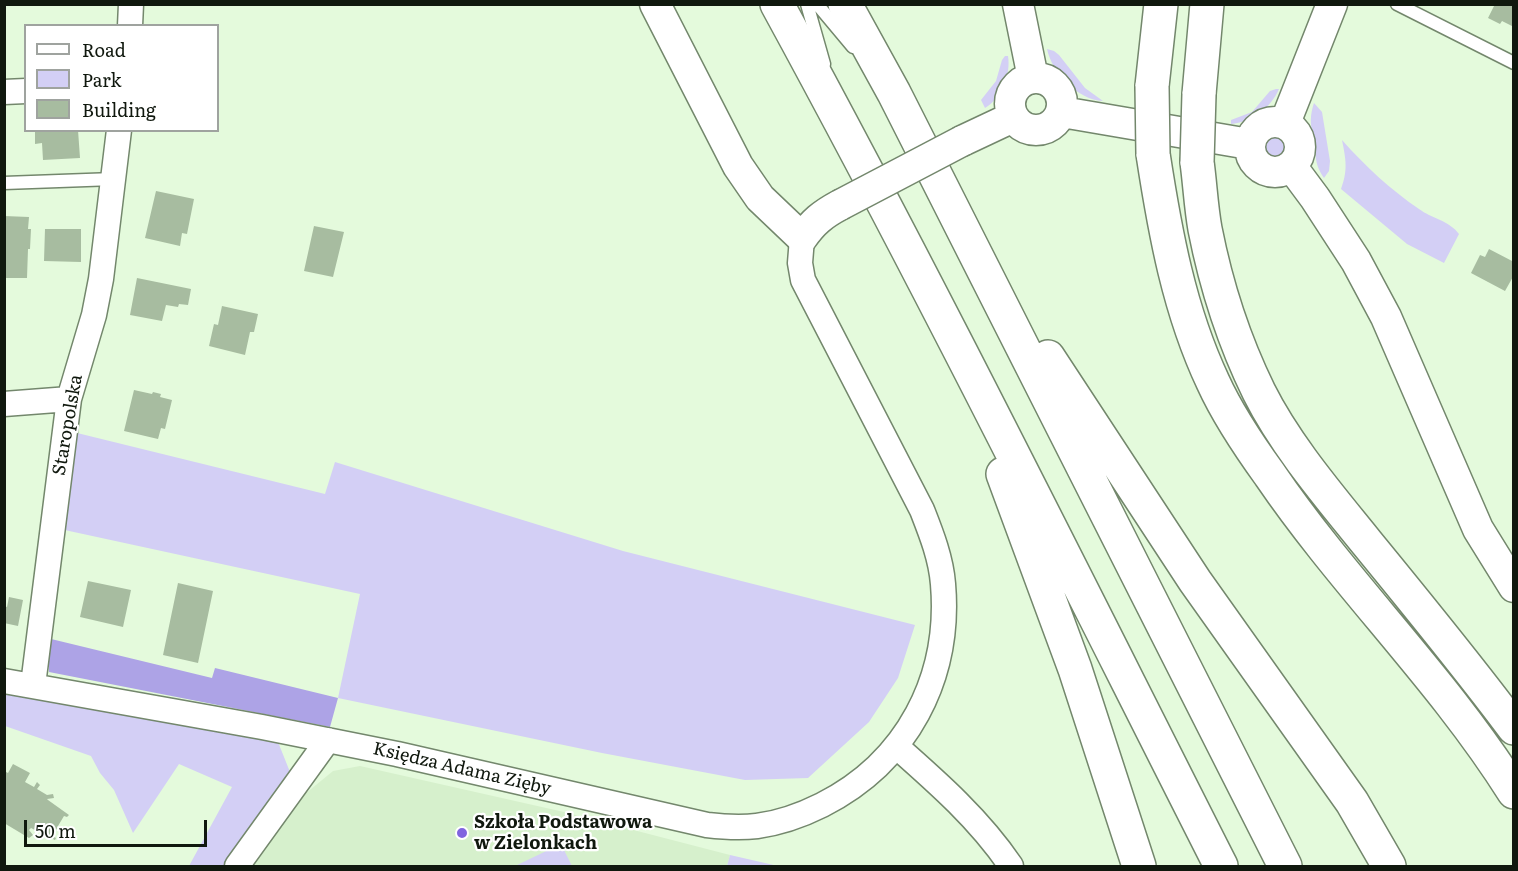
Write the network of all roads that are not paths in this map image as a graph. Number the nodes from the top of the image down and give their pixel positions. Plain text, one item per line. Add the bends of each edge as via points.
1 (131, 4) edge
2 (655, 4) edge
3 (777, 4) edge
4 (807, 4) edge
5 (817, 4) edge
6 (845, 4) edge
7 (1018, 4) edge
8 (1161, 4) edge
9 (1207, 4) edge
10 (1332, 4) edge
11 (1397, 4) edge
12 (130, 24) edge
13 (1514, 63) edge
14 (1033, 78) junction
15 (24, 91) edge
16 (4, 92) edge
17 (894, 93) junction
18 (1062, 112) junction
19 (1013, 117) junction
20 (842, 122) junction
21 (1285, 123) junction
22 (119, 132) edge
23 (1249, 144) junction
24 (1292, 166) junction
25 (114, 179) junction
26 (4, 183) edge
27 (958, 220) junction
28 (802, 238) junction
29 (972, 376) junction
30 (69, 399) junction
31 (4, 404) edge
32 (1514, 587) edge
33 (4, 681) edge
34 (33, 685) junction
35 (1514, 728) edge
36 (328, 740) junction
37 (896, 746) junction
38 (1514, 792) edge
39 (237, 867) edge
40 (1011, 867) edge
41 (1139, 867) edge
42 (1221, 867) edge
43 (1285, 867) edge
44 (1389, 867) edge

1 - 12 street
2 - 28 street via 738,166 760,198
3 - 20 main road
4 - 20 lane
5 - 17 lane
6 - 17 main road
7 - 14 street
8 - 38 main road, bridge via 1152,86 1153,154 1174,271 1213,382 1228,412 1290,505 1471,729
9 - 35 main road, bridge via 1198,94 1197,162 1205,228 1230,323 1260,394 1330,496
10 - 21 street
11 - 13 lane
14 - 18 street via 1042,78 1056,87 1063,103
14 - 19 street via 1013,93
15 - 16 street
17 - 27 main road
18 - 19 street via 1054,124 1040,131 1024,128
18 - 23 street
19 - 28 street, bridge via 822,215
20 - 29 main road
21 - 23 street via 1262,125
21 - 24 street via 1293,129 1300,144 1300,153
22 - 25 street, Staropolska
23 - 24 street via 1254,162 1260,167 1275,173
24 - 32 street via 1356,261 1386,316 1478,529
25 - 26 lane
25 - 30 street, Staropolska via 94,315
27 - 43 main road
27 - 44 main road via 1194,581 1352,802
28 - 37 street, Księdza Adama Zięby via 803,280 922,510 943,582 939,660 921,708
29 - 41 main road via 1007,487 1075,669
29 - 42 main road
30 - 31 street
30 - 34 street, Staropolska
33 - 34 street, Księdza Adama Zięby
34 - 36 street, Księdza Adama Zięby
36 - 37 street, Księdza Adama Zięby via 726,827 757,826 810,811 852,788
36 - 39 street
37 - 40 street via 974,818

